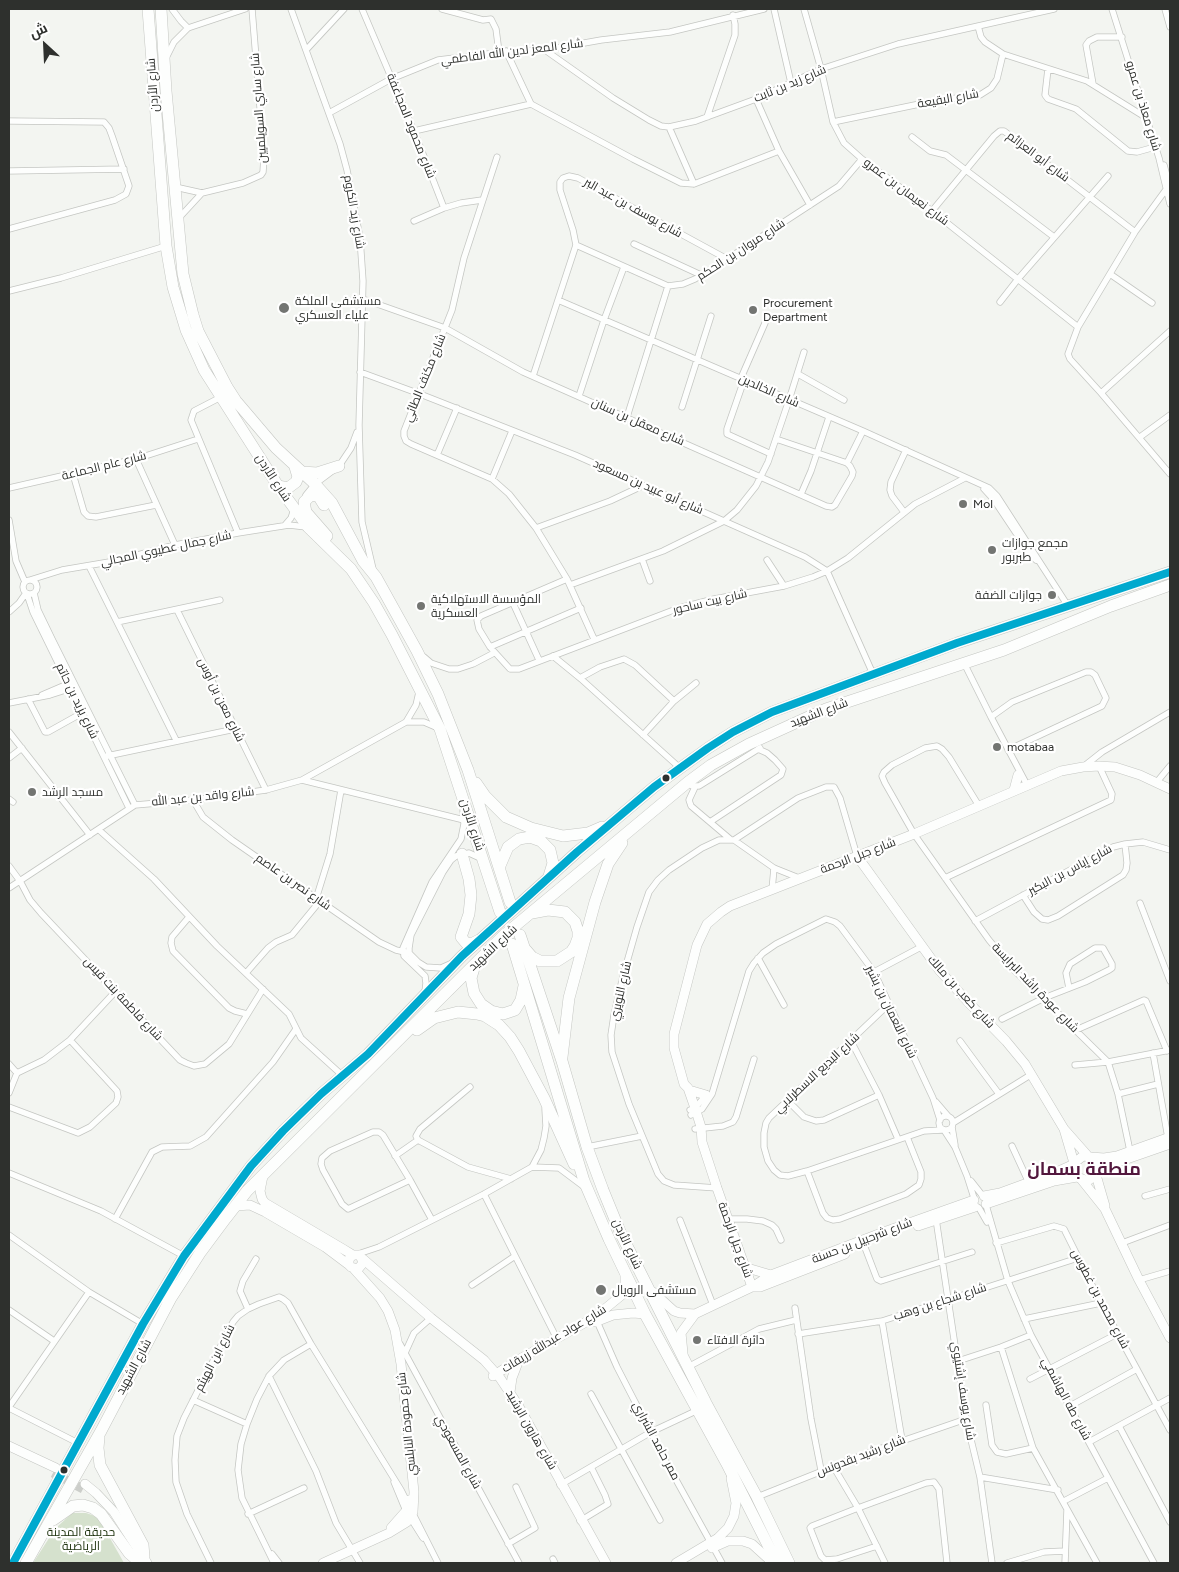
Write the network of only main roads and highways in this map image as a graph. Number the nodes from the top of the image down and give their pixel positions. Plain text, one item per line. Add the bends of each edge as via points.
1 (148, 9) edge
2 (161, 9) edge
3 (339, 466) road end
4 (299, 470) junction
5 (278, 486) junction
6 (363, 560) junction
7 (1170, 564) edge
8 (351, 569) junction
9 (1170, 572) edge
10 (1170, 585) edge
11 (1119, 590) junction
12 (1170, 592) edge
13 (1111, 606) junction
14 (469, 773) junction
15 (620, 816) junction
16 (635, 827) junction
17 (459, 851) road end
18 (499, 868) junction
19 (537, 890) junction
20 (510, 902) dead end
21 (500, 912) dead end
22 (530, 913) junction
23 (520, 935) dead end
24 (481, 939) junction
25 (512, 944) dead end
26 (524, 948) junction
27 (480, 959) junction
28 (524, 984) junction
29 (380, 1059) junction
30 (562, 1061) junction
31 (586, 1185) junction
32 (101, 1431) junction
33 (50, 1523) junction
34 (142, 1561) edge
35 (14, 1563) edge
36 (26, 1563) edge
37 (777, 1563) edge
38 (789, 1563) edge

1 - 5 highway, شارع الأردن via 166,246 173,287 204,370
2 - 4 highway, شارع الأردن via 177,219 192,316 236,401 258,429
3 - 4 highway via 309,474
4 - 5 highway via 296,482 288,488
4 - 6 highway, شارع الأردن via 332,503
5 - 8 highway, شارع الأردن via 308,527
6 - 8 highway via 319,497 310,496 304,502 306,512 342,552
6 - 14 highway, شارع الأردن via 417,650
7 - 11 highway via 1136,577
8 - 21 highway, شارع الأردن via 374,603 440,729
9 - 11 highway, شارع الشهيد
10 - 13 highway, شارع الشهيد
11 - 15 highway, شارع الشهيد via 873,674 759,718 680,768
12 - 13 highway via 1135,604
13 - 16 highway, شارع الشهيد via 1019,644 826,709 762,737 724,757
14 - 15 highway via 485,796 506,817 539,830 563,836 588,833
14 - 18 highway, شارع الأردن
15 - 19 highway, شارع الشهيد
16 - 22 highway, شارع الشهيد
16 - 30 highway via 610,860 595,902 569,998
17 - 24 highway via 470,879 472,895 461,937 470,944
18 - 19 highway via 505,850 512,842 525,837 541,840 550,850 553,863 550,874
18 - 20 highway, شارع الأردن
19 - 24 highway, شارع الشهيد
22 - 26 highway via 565,912 575,922 578,938 571,952 552,962 536,959
22 - 27 highway, شارع الشهيد
23 - 26 highway, شارع الأردن
24 - 35 highway, شارع الشهيد via 251,1166 184,1256
25 - 28 highway, شارع الأردن
26 - 30 highway, شارع الأردن
27 - 28 highway via 472,972 472,985 477,1000 491,1011 503,1014 515,1010
27 - 29 highway, شارع الشهيد
28 - 31 highway, شارع الأردن
29 - 31 highway via 434,1018 458,1012 492,1020 510,1037
29 - 32 highway, شارع الشهيد via 264,1174 200,1253 171,1298
30 - 38 highway, شارع الأردن via 587,1147 621,1234
31 - 37 highway, شارع الأردن via 625,1276
32 - 33 highway, شارع الشهيد
32 - 34 highway via 100,1465 143,1545
33 - 34 highway via 74,1506 93,1508 101,1514 126,1550
33 - 36 highway, شارع الشهيد

